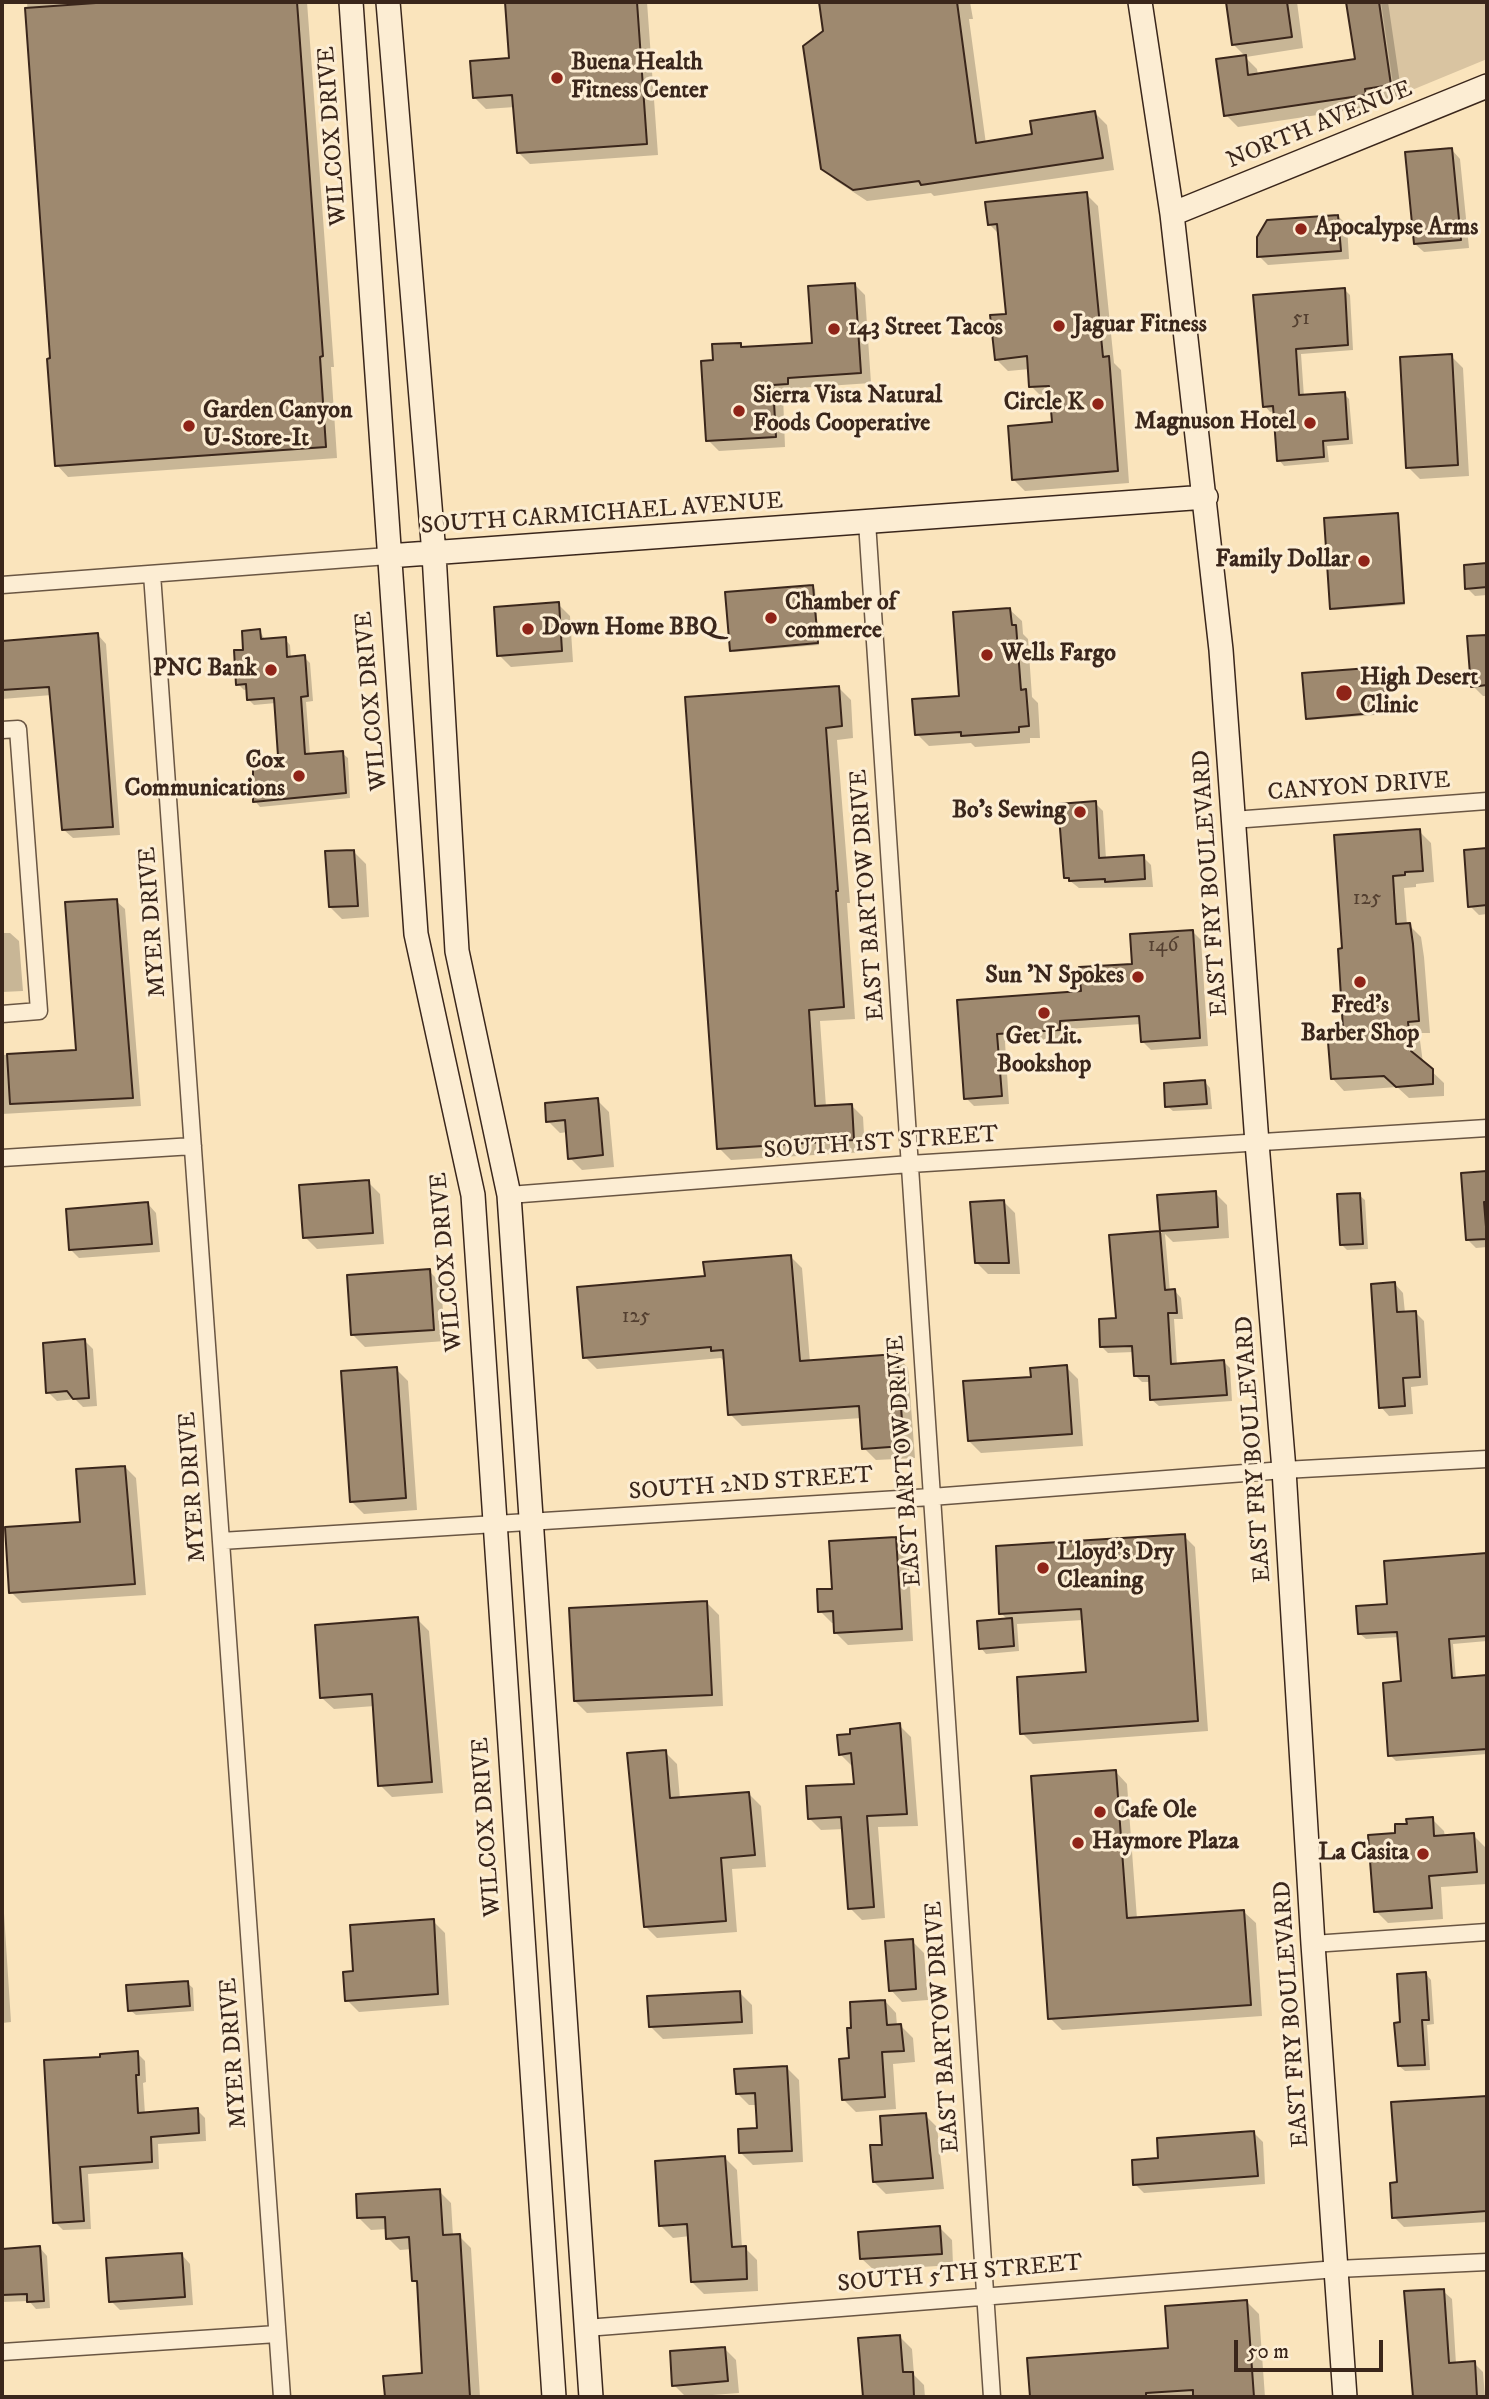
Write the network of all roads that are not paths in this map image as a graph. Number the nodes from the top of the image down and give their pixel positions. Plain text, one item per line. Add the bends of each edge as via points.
1 (351, 2) edge
2 (388, 2) edge
3 (1140, 2) edge
4 (1487, 86) edge
5 (1172, 214) junction
6 (1206, 497) junction
7 (867, 522) junction
8 (434, 554) junction
9 (388, 556) junction
10 (152, 574) junction
11 (2, 585) edge
12 (2, 730) edge
13 (1487, 801) edge
14 (1233, 820) junction
15 (2, 1014) edge
16 (1487, 1128) edge
17 (1257, 1143) junction
18 (193, 1146) junction
19 (2, 1158) edge
20 (910, 1164) junction
21 (509, 1195) junction
22 (1487, 1459) edge
23 (1284, 1470) junction
24 (931, 1497) junction
25 (531, 1521) junction
26 (494, 1524) junction
27 (221, 1541) junction
28 (1487, 1932) edge
29 (1313, 1944) junction
30 (1487, 2262) edge
31 (1337, 2269) junction
32 (985, 2295) junction
33 (586, 2328) junction
34 (277, 2334) junction
35 (2, 2352) edge
36 (282, 2397) edge
37 (554, 2397) edge
38 (591, 2397) edge
39 (992, 2397) edge
40 (1345, 2397) edge

1 - 9 street, WILCOX DRIVE
2 - 8 street
3 - 5 street, EAST FRY BOULEVARD
4 - 5 street, NORTH AVENUE
5 - 6 street, EAST FRY BOULEVARD
6 - 7 street, SOUTH CARMICHAEL AVENUE
6 - 14 street, EAST FRY BOULEVARD
7 - 8 street, SOUTH CARMICHAEL AVENUE
7 - 20 street, EAST BARTOW DRIVE
8 - 9 street, SOUTH CARMICHAEL AVENUE
8 - 21 street via 457,951
9 - 10 street, SOUTH CARMICHAEL AVENUE
9 - 26 street, WILCOX DRIVE via 416,933 472,1195
10 - 11 street, SOUTH CARMICHAEL AVENUE
10 - 18 street, MYER DRIVE
12 - 15 street via 18,729 39,1011
13 - 14 street, CANYON DRIVE
14 - 17 street, EAST FRY BOULEVARD
16 - 17 street, SOUTH 1ST STREET
17 - 20 street, SOUTH 1ST STREET
17 - 23 street, EAST FRY BOULEVARD
18 - 19 street
18 - 27 street, MYER DRIVE
20 - 21 street, SOUTH 1ST STREET
20 - 24 street, EAST BARTOW DRIVE
21 - 25 street
22 - 23 street, SOUTH 2ND STREET
23 - 24 street, SOUTH 2ND STREET
23 - 29 street, EAST FRY BOULEVARD
24 - 25 street, SOUTH 2ND STREET
24 - 32 street, EAST BARTOW DRIVE
25 - 26 street, SOUTH 2ND STREET
25 - 33 street
26 - 27 street, SOUTH 2ND STREET
26 - 37 street, WILCOX DRIVE
27 - 34 street, MYER DRIVE
28 - 29 street
29 - 31 street, EAST FRY BOULEVARD
30 - 31 street, SOUTH 5TH STREET
31 - 32 street, SOUTH 5TH STREET
31 - 40 street, EAST FRY BOULEVARD
32 - 33 street, SOUTH 5TH STREET
32 - 39 street, EAST BARTOW DRIVE
33 - 38 street
34 - 35 street
34 - 36 street, MYER DRIVE

